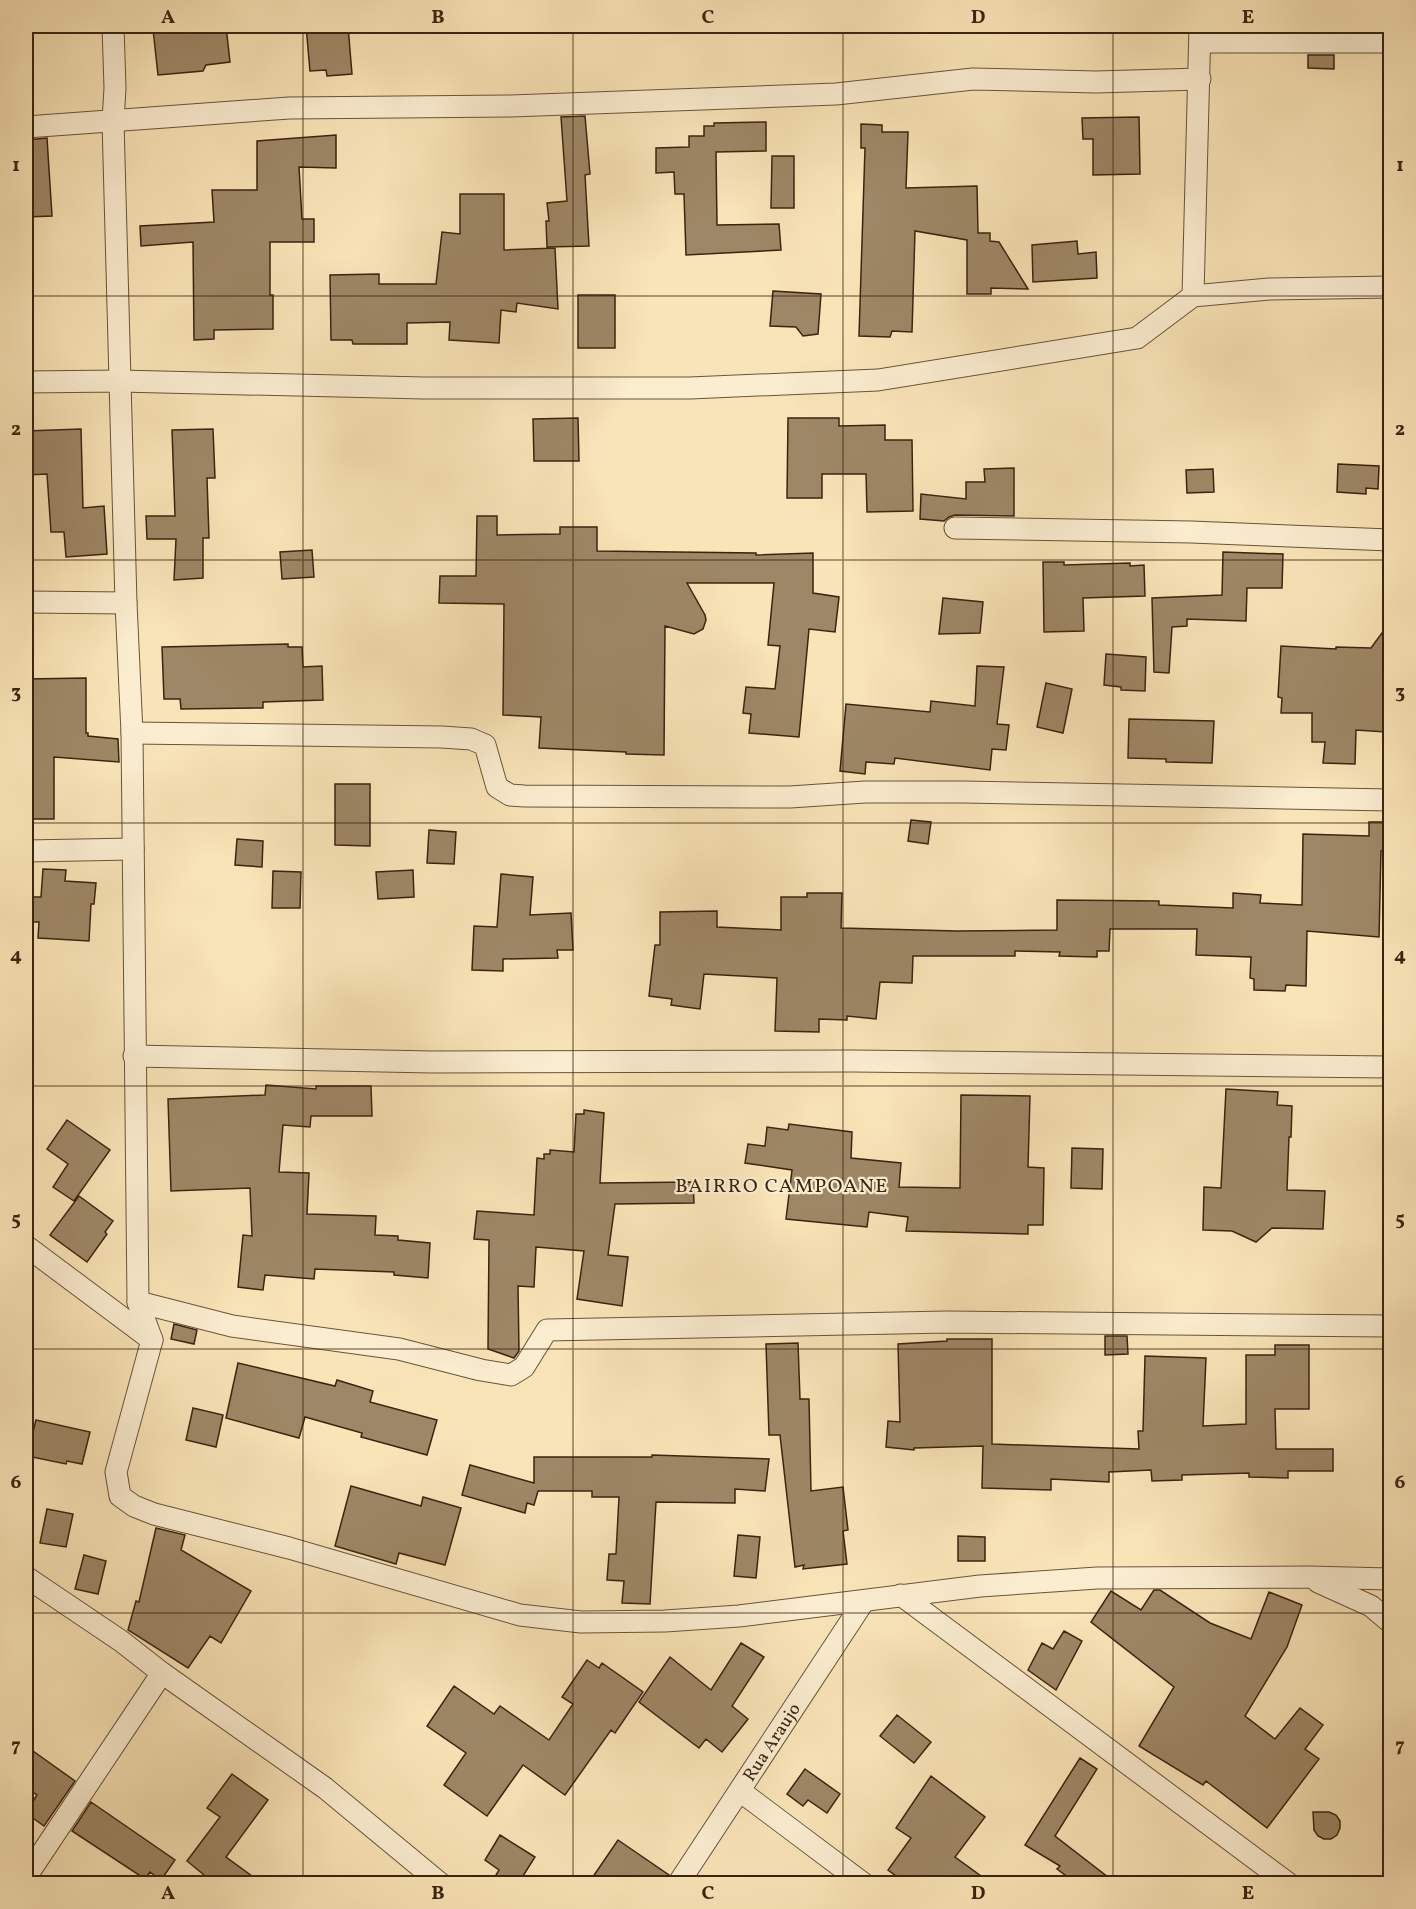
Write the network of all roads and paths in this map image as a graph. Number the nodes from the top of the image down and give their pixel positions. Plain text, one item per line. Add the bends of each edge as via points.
1 (113, 26) edge
2 (1201, 34) edge
3 (1390, 42) edge
4 (1200, 79) junction
5 (113, 121) junction
6 (26, 127) edge
7 (1390, 287) edge
8 (1193, 296) junction
9 (119, 381) junction
10 (26, 382) edge
11 (955, 528) dead end
12 (1390, 540) edge
13 (26, 602) edge
14 (126, 603) junction
15 (132, 733) junction
16 (1390, 800) edge
17 (133, 849) junction
18 (26, 851) edge
19 (134, 1056) junction
20 (1390, 1067) edge
21 (26, 1246) edge
22 (138, 1302) junction
23 (1390, 1326) edge
24 (152, 1340) junction
25 (26, 1577) edge
26 (1308, 1577) junction
27 (1390, 1579) edge
28 (901, 1595) junction
29 (864, 1601) junction
30 (1390, 1622) edge
31 (162, 1673) junction
32 (740, 1791) junction
33 (26, 1878) edge
34 (441, 1884) edge
35 (678, 1884) edge
36 (864, 1884) edge
37 (1289, 1884) edge

1 - 5 street
2 - 3 street
2 - 4 street
4 - 5 street via 973,79 836,94 511,106 289,108
4 - 8 street
5 - 6 street
5 - 9 street
7 - 8 street via 1269,289
8 - 9 street via 1137,338 878,380 679,388 424,388
9 - 10 street
9 - 14 street
11 - 12 street
13 - 14 street
14 - 15 street
15 - 16 street via 471,739 485,744 497,787 510,795 524,796 790,797 963,792
15 - 17 street
17 - 18 street
17 - 19 street
19 - 20 street via 432,1062 852,1061
19 - 22 street
21 - 24 street
22 - 23 street via 232,1326 399,1349 511,1375 524,1367 547,1330 947,1322
22 - 24 street
24 - 29 street via 116,1472 120,1496 154,1514 289,1548 520,1615 581,1622 665,1621
25 - 31 street
26 - 27 street
26 - 28 street via 1097,1578
26 - 30 street via 1371,1606
28 - 29 street
28 - 37 street
29 - 32 street, Rua Araujo
31 - 33 street
31 - 34 street via 325,1788
32 - 35 street, Rua Araujo
32 - 36 street

